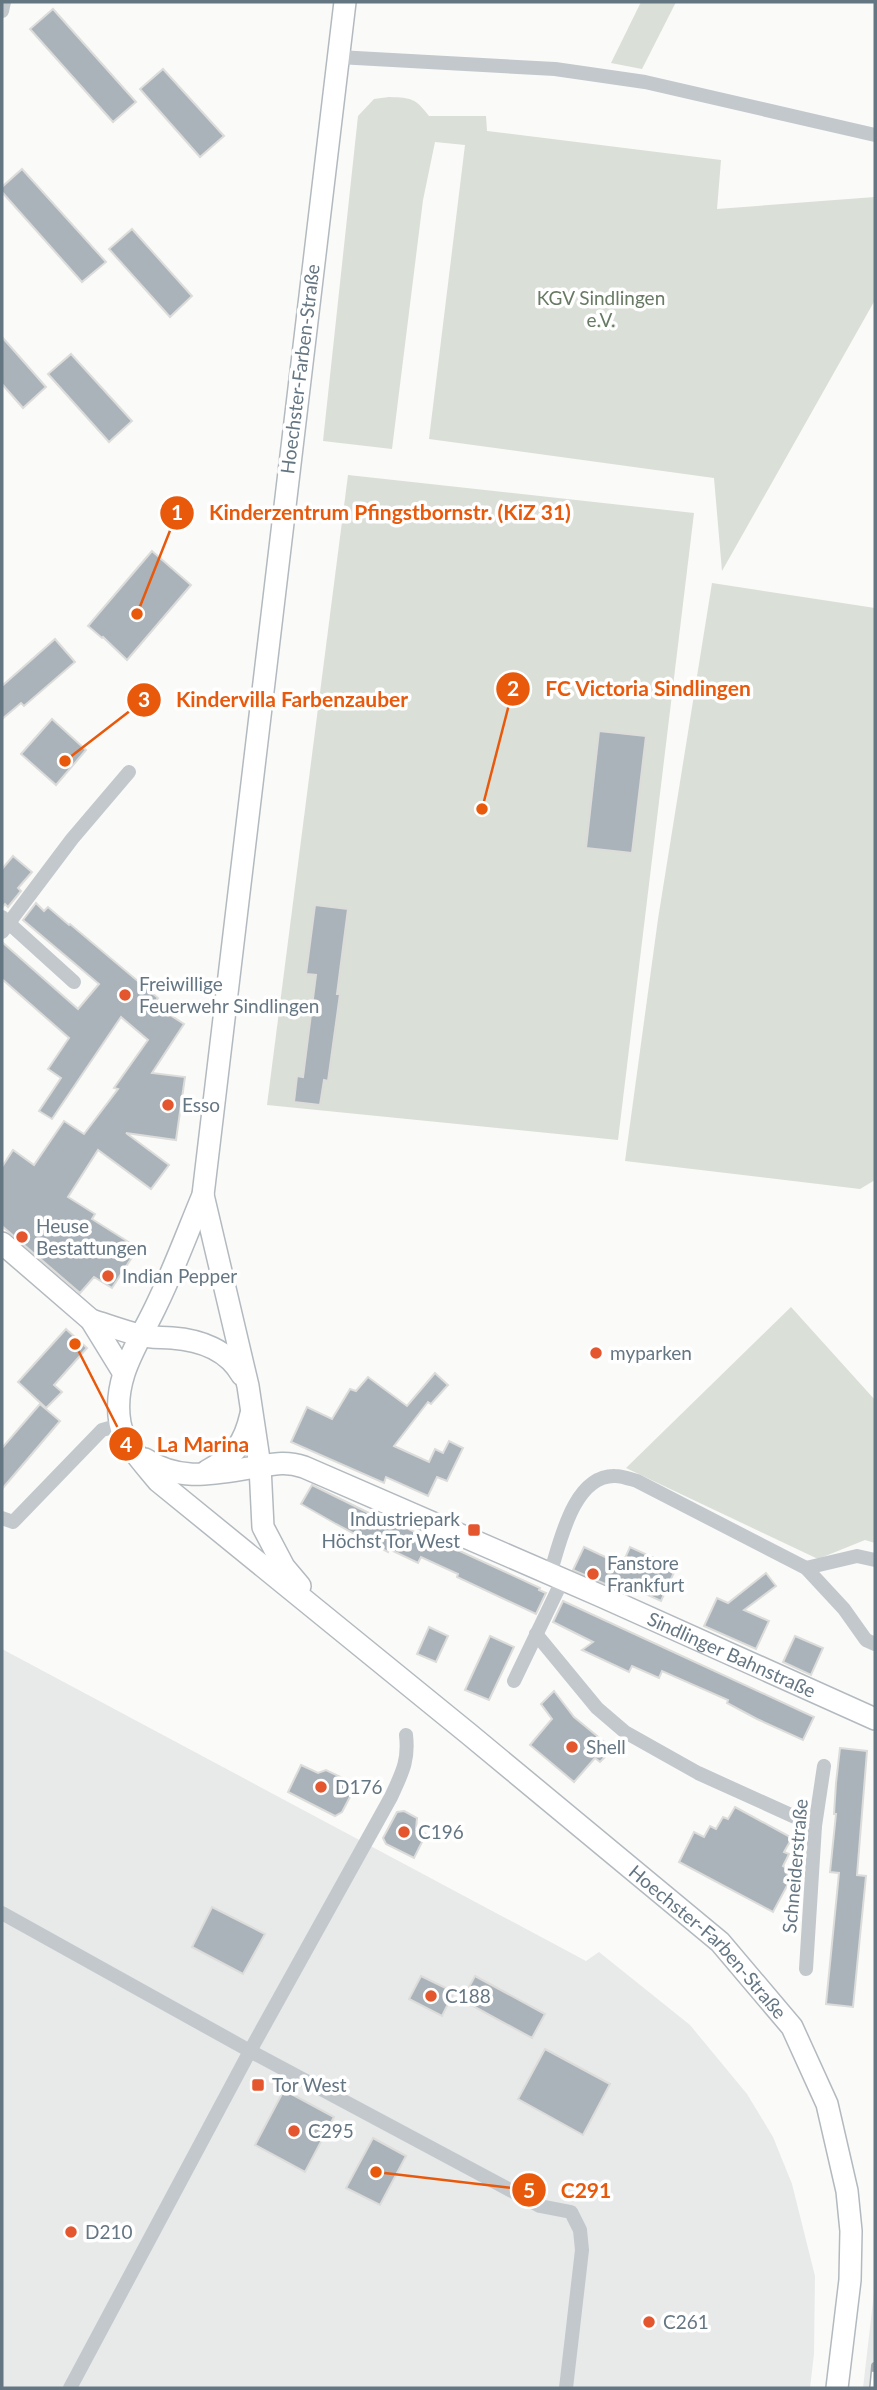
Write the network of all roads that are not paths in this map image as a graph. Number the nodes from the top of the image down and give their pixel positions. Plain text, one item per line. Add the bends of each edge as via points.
1 (4, 2) edge
2 (345, 2) edge
3 (2, 11) edge
4 (338, 57) junction
5 (875, 135) edge
6 (129, 772) dead end
7 (4, 924) edge
8 (74, 982) dead end
9 (203, 1195) junction
10 (2, 1243) edge
11 (92, 1320) junction
12 (141, 1336) junction
13 (185, 1341) junction
14 (122, 1378) junction
15 (248, 1385) junction
16 (252, 1408) junction
17 (120, 1425) junction
18 (136, 1453) junction
19 (260, 1466) junction
20 (201, 1475) junction
21 (7, 1520) edge
22 (875, 1560) edge
23 (806, 1568) junction
24 (557, 1577) junction
25 (334, 1625) junction
26 (536, 1634) junction
27 (875, 1644) edge
28 (514, 1681) dead end
29 (875, 1719) edge
30 (406, 1735) dead end
31 (824, 1766) dead end
32 (816, 1826) junction
33 (2, 1913) edge
34 (806, 1969) dead end
35 (250, 2051) junction
36 (70, 2388) edge
37 (566, 2388) edge
38 (837, 2388) edge

1 - 3 street
2 - 4 main road, Hoechster-Farben-Straße
4 - 5 street via 555,69 645,82
4 - 9 main road, Hoechster-Farben-Straße
6 - 7 street
7 - 8 street
9 - 12 main road, Hoechster-Farben-Straße
9 - 15 main road, Hoechster-Farben-Straße
10 - 11 main road
11 - 12 main road
11 - 14 main road
12 - 13 main road
12 - 14 main road, Hoechster-Farben-Straße
13 - 14 main road via 151,1350
13 - 15 main road via 225,1354
14 - 17 main road, Hoechster-Farben-Straße
15 - 16 main road, Hoechster-Farben-Straße
16 - 19 main road, Hoechster-Farben-Straße
16 - 20 main road via 238,1449
17 - 18 main road, Hoechster-Farben-Straße
17 - 21 street via 102,1430
18 - 20 main road via 161,1470
18 - 25 main road, Hoechster-Farben-Straße via 158,1481
19 - 20 main road, Sindlinger Bahnstraße
19 - 24 main road, Sindlinger Bahnstraße via 284,1462 304,1467
19 - 25 main road, Hoechster-Farben-Straße via 263,1527 268,1538 284,1567
22 - 23 street via 857,1556
23 - 24 street via 636,1481 615,1476 602,1478 584,1491 568,1515
23 - 27 street via 866,1640
24 - 26 street
24 - 29 main road, Sindlinger Bahnstraße
25 - 38 main road, Hoechster-Farben-Straße via 720,1942 792,2028 827,2104 847,2191 850,2280
26 - 28 street
26 - 32 street via 597,1708 625,1732 698,1773
30 - 35 street via 405,1766 391,1797
31 - 32 street, Schneiderstraße
32 - 34 street, Schneiderstraße
33 - 35 street
35 - 36 street
35 - 37 street via 540,2206 571,2212 580,2230 582,2250

